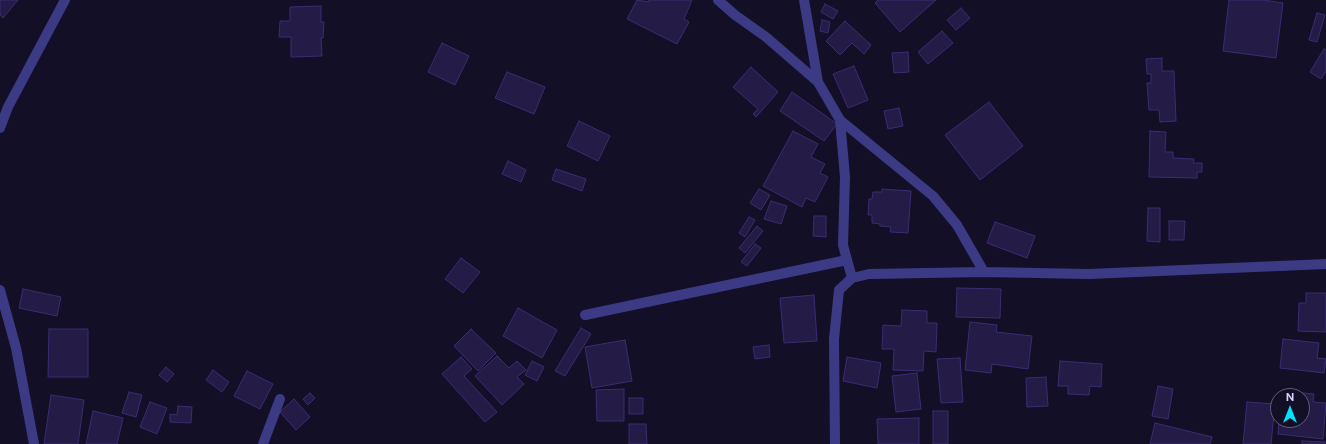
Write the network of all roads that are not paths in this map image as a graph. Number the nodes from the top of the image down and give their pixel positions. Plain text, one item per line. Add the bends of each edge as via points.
1 (65, 0) edge
2 (718, 0) edge
3 (804, 0) edge
4 (818, 82) junction
5 (840, 120) junction
6 (0, 128) edge
7 (847, 260) junction
8 (1326, 264) edge
9 (984, 272) junction
10 (852, 278) junction
11 (0, 290) edge
12 (585, 315) dead end
13 (280, 399) dead end
14 (34, 444) edge
15 (263, 444) edge
16 (835, 444) edge

1 - 6 street via 8,107
2 - 4 street
3 - 4 street
4 - 5 street
5 - 7 street via 845,177 843,245
5 - 9 street via 933,196 957,225
7 - 10 street
7 - 12 street
8 - 9 street via 1089,274
9 - 10 street via 869,274
10 - 16 street via 839,290 834,339
11 - 14 street via 16,348
13 - 15 street

